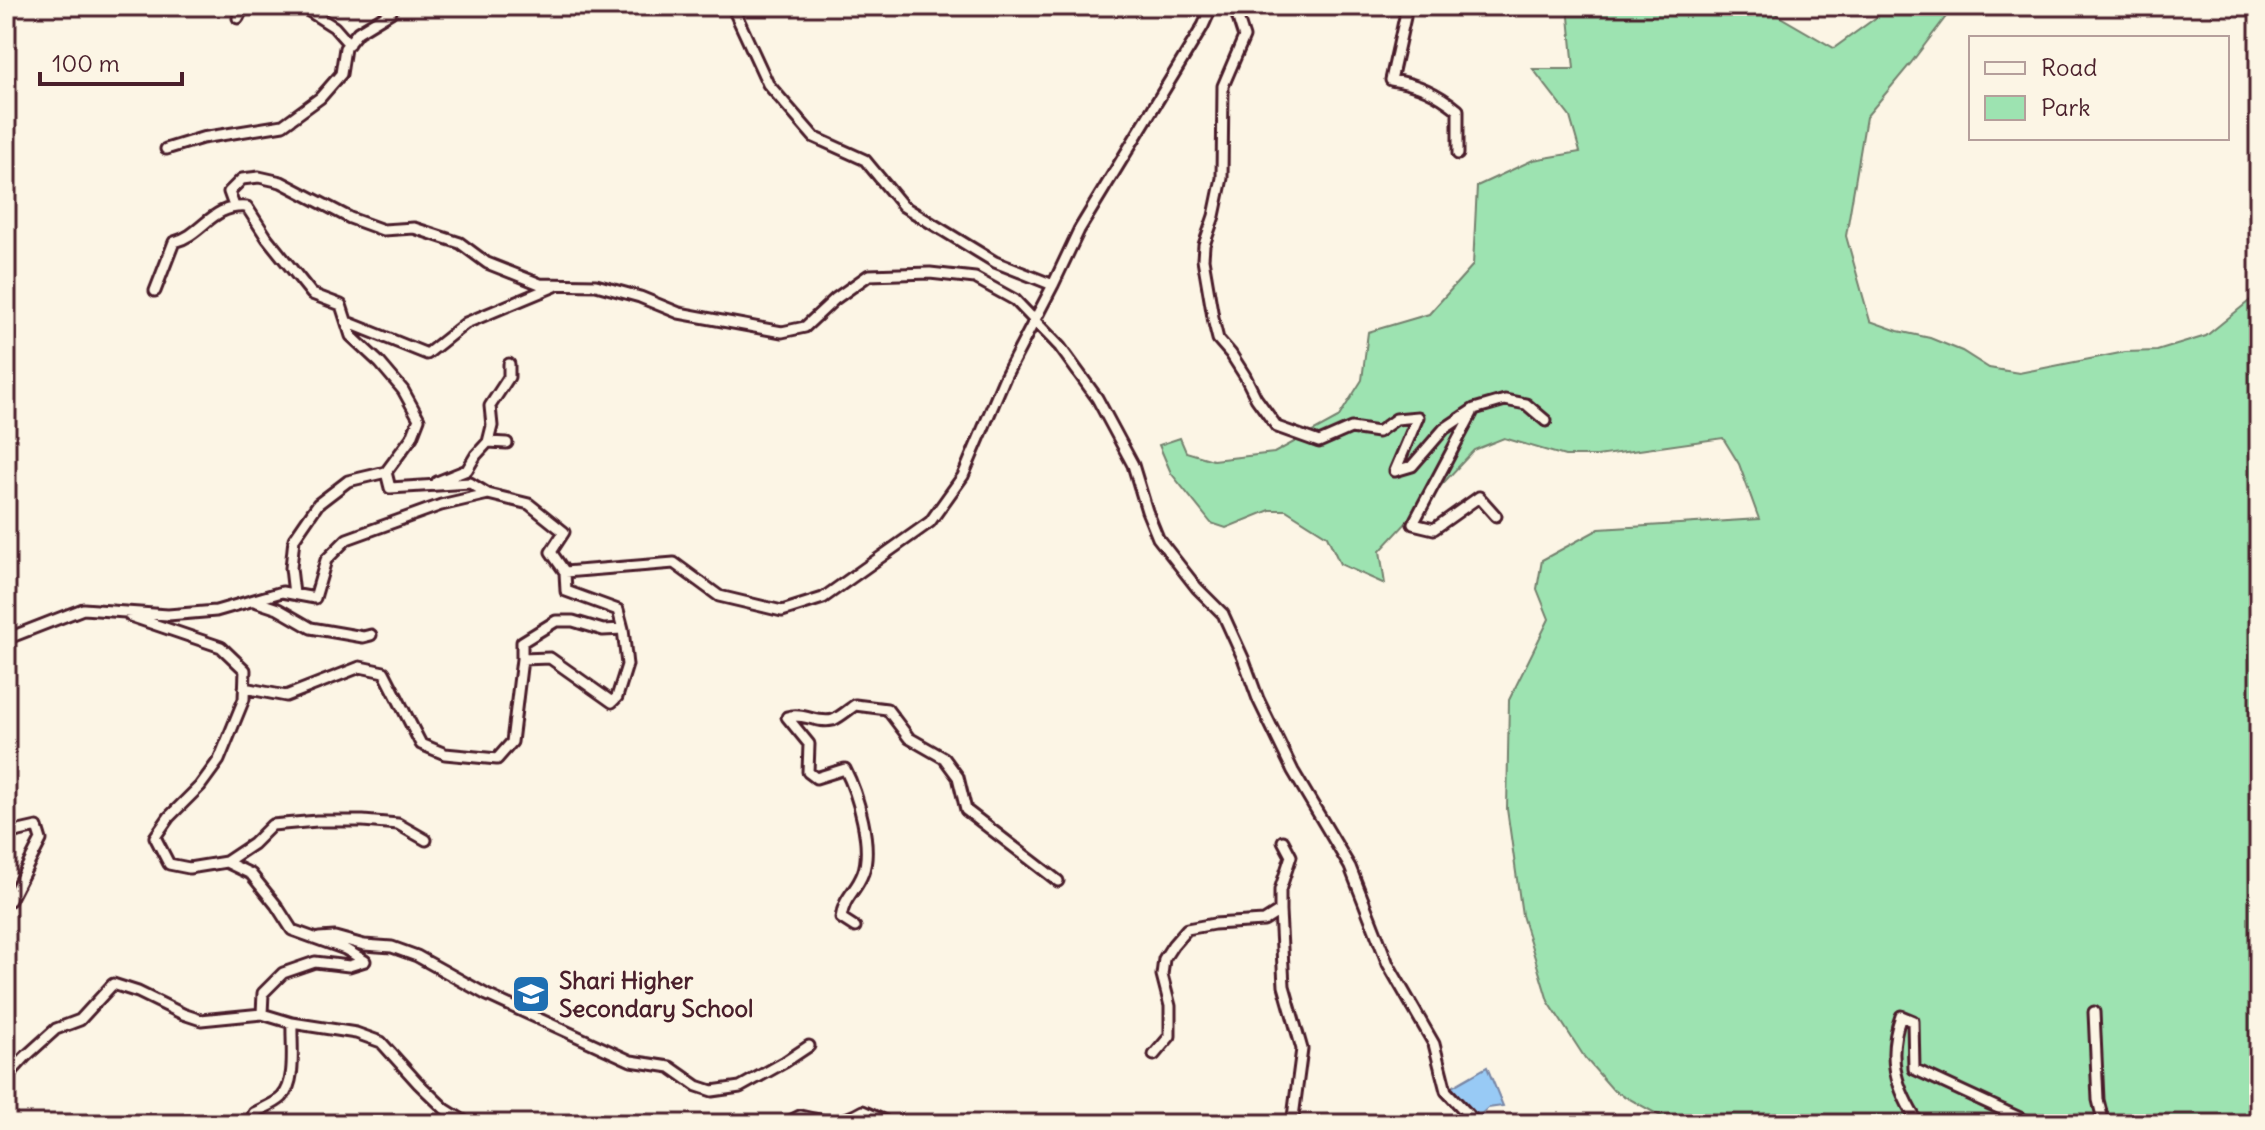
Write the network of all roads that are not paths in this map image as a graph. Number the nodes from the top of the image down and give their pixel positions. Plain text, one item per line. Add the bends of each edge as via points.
1 (248, 6) edge
2 (268, 6) edge
3 (388, 6) edge
4 (732, 6) edge
5 (1212, 6) edge
6 (1234, 6) edge
7 (1404, 6) edge
8 (238, 18) dead end
9 (349, 44) junction
10 (166, 149) dead end
11 (1458, 154) dead end
12 (234, 206) junction
13 (559, 284) junction
14 (1053, 285) junction
15 (155, 291) dead end
16 (1035, 321) junction
17 (347, 322) junction
18 (509, 364) dead end
19 (1474, 409) junction
20 (1546, 421) dead end
21 (488, 442) junction
22 (507, 443) dead end
23 (386, 472) junction
24 (422, 487) junction
25 (488, 494) junction
26 (1496, 516) dead end
27 (565, 572) junction
28 (294, 594) junction
29 (251, 601) junction
30 (116, 611) junction
31 (623, 629) junction
32 (371, 635) dead end
33 (6, 639) edge
34 (522, 659) junction
35 (244, 688) junction
36 (6, 834) edge
37 (426, 840) dead end
38 (1283, 841) dead end
39 (226, 862) junction
40 (1058, 881) dead end
41 (10, 900) dead end
42 (1280, 911) junction
43 (855, 927) dead end
44 (311, 938) junction
45 (2094, 1012) dead end
46 (262, 1014) junction
47 (292, 1023) junction
48 (809, 1046) dead end
49 (1154, 1055) dead end
50 (6, 1078) edge
51 (850, 1119) junction
52 (885, 1121) dead end
53 (250, 1124) edge
54 (469, 1124) edge
55 (784, 1124) edge
56 (863, 1124) edge
57 (1287, 1124) edge
58 (1477, 1124) edge
59 (1919, 1124) edge
60 (2033, 1124) edge
61 (2104, 1124) edge

1 - 8 street
2 - 9 street via 304,8
3 - 9 street via 391,12 358,32
4 - 14 street via 768,84 814,137 865,160 903,206 995,262
5 - 14 street via 1079,230
6 - 19 street via 1244,37 1223,86 1222,178 1203,259 1218,339 1277,427 1299,436 1319,442 1351,428 1378,432 1396,419 1418,417 1395,471 1412,466 1444,429
7 - 11 street via 1391,80 1438,94 1458,110
9 - 10 street via 341,74 320,98 283,125
12 - 13 street via 229,192 242,179 281,182 350,218 383,230 414,228 460,243 487,263 540,284
12 - 15 street via 174,242
12 - 17 street via 247,207 305,286 341,305
13 - 16 street via 596,285 679,313 782,332 805,327 869,275 930,273 975,278 1015,300
13 - 17 street via 466,323 427,354
14 - 16 street
16 - 27 street via 963,476 930,522 823,598 782,611 719,596 674,563
16 - 58 street via 1077,370 1117,432 1158,538 1223,614 1300,784 1350,867 1388,964 1434,1044 1446,1091
17 - 23 street via 351,336 403,390 419,419
18 - 21 street via 509,377 490,406
19 - 20 street via 1505,400 1526,404
19 - 26 street via 1413,524 1434,529 1479,497
21 - 22 street
21 - 24 street via 467,470
23 - 24 street via 390,488
23 - 28 street via 348,481 318,504 294,539
24 - 25 street via 470,483
25 - 27 street via 529,504 564,532 551,552
25 - 28 street via 347,539 326,560 315,598
27 - 31 street via 566,591 618,610
28 - 29 street
29 - 30 street via 216,611 168,615
29 - 32 street via 311,628
30 - 33 street via 83,609
30 - 35 street via 221,647 245,670
31 - 34 street via 556,621 522,642
31 - 34 street via 627,665 612,702 550,658
34 - 35 street via 512,742 497,759 445,754 421,744 384,672 360,667 286,696
35 - 39 street via 219,760 155,837 169,864 189,868
36 - 41 street via 37,827 41,840
37 - 39 street via 398,824 272,825
38 - 42 street via 1291,856 1280,890
39 - 44 street via 251,874 292,930
40 - 43 street via 966,810 958,777 944,758 909,738 887,709 855,705 834,719 820,721 796,714 787,717 809,744 808,772 816,778 845,769 855,788 867,862 843,904 841,918
42 - 49 street via 1264,921 1187,929 1164,959 1170,1036
42 - 57 street via 1284,986 1302,1049 1293,1117
44 - 46 street via 365,961 349,966 315,962 283,973 263,993
44 - 48 street via 335,937 417,956 565,1031 631,1061 670,1067 712,1091 740,1087
45 - 61 street
46 - 47 street
46 - 50 street via 201,1020 113,984 80,1020 56,1029
47 - 53 street via 293,1065 287,1089 281,1099 254,1113
47 - 54 street via 381,1042 445,1109
51 - 52 street via 863,1111
51 - 55 street via 827,1122 800,1116
51 - 56 street
59 - 60 street via 1898,1086 1893,1053 1901,1016 1913,1021 1914,1069

